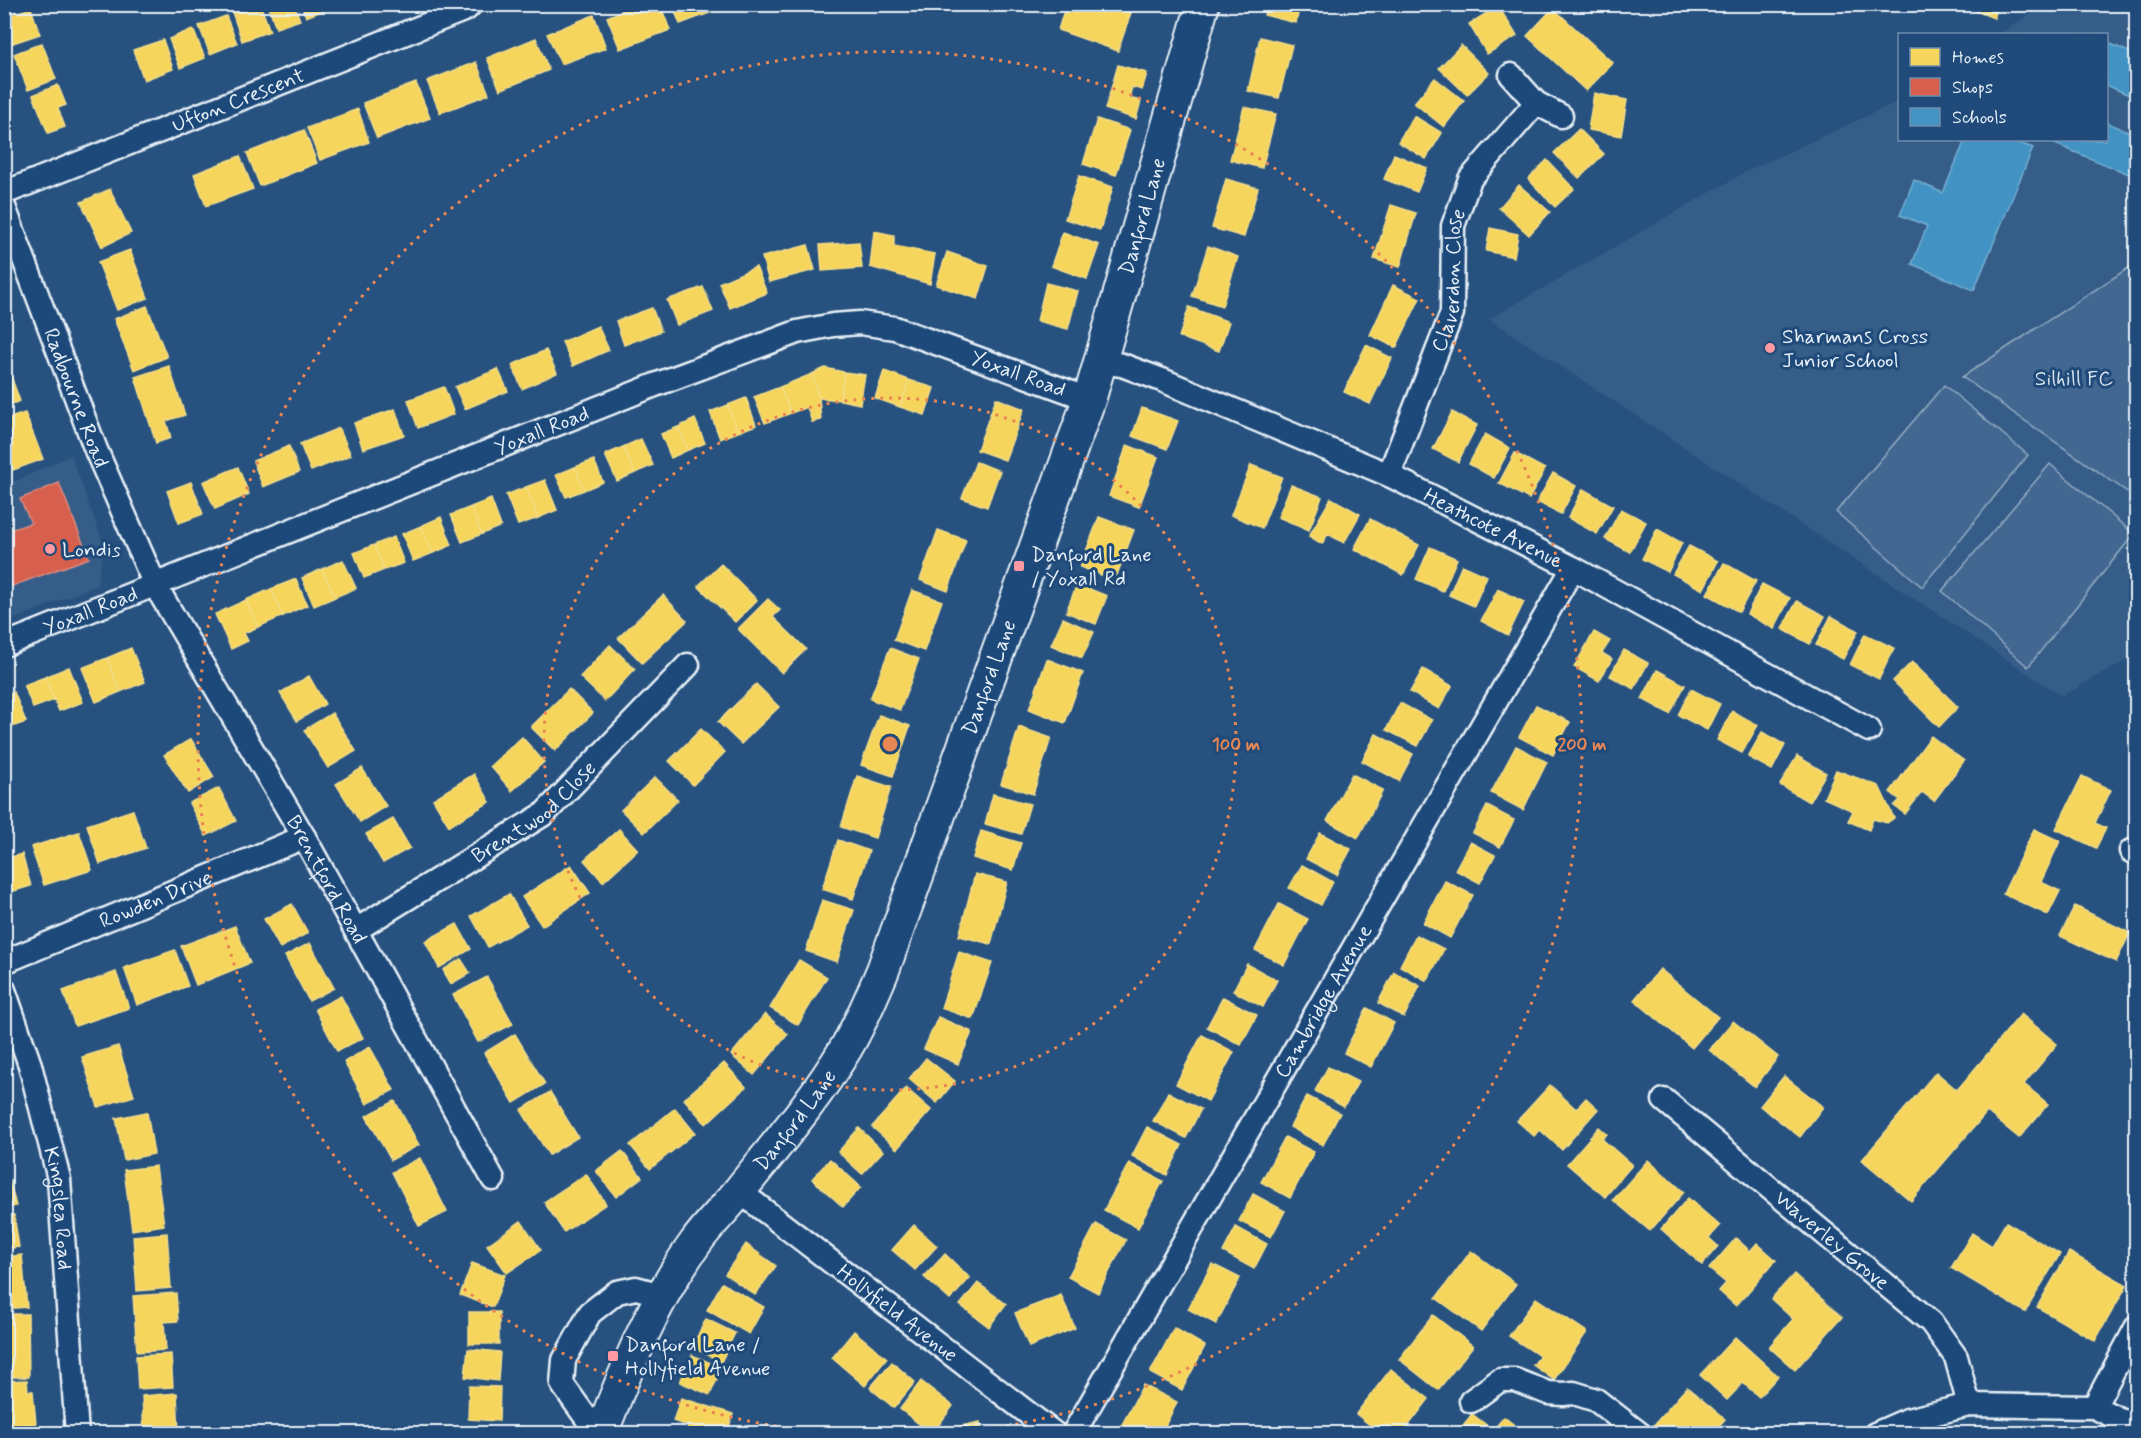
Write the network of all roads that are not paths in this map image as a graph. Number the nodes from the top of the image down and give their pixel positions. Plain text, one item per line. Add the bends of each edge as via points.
1 (471, 4) edge
2 (1203, 4) edge
3 (1511, 75) dead end
4 (1536, 103) junction
5 (1561, 116) dead end
6 (4, 194) edge
7 (4, 207) edge
8 (1100, 362) junction
9 (1090, 397) junction
10 (1389, 475) junction
11 (1573, 568) junction
12 (154, 585) junction
13 (4, 645) edge
14 (688, 665) dead end
15 (1869, 730) dead end
16 (304, 837) junction
17 (356, 930) junction
18 (4, 962) edge
19 (4, 990) edge
20 (1664, 1100) dead end
21 (493, 1179) dead end
22 (739, 1191) junction
23 (662, 1295) junction
24 (2136, 1328) edge
25 (1471, 1401) dead end
26 (1969, 1405) junction
27 (2094, 1407) junction
28 (2136, 1427) edge
29 (77, 1434) edge
30 (599, 1434) edge
31 (1055, 1434) edge
32 (1073, 1434) edge
33 (1640, 1434) edge
34 (1875, 1434) edge

1 - 6 street, Ufton Crescent
2 - 8 street, Danford Lane
3 - 4 street
4 - 5 street
4 - 10 street, Claverdon Close via 1470,179 1453,226 1452,313
7 - 12 street, Radbourne Road via 96,450
8 - 9 street, Danford Lane
8 - 10 street, Heathcote Avenue via 1122,365 1162,380
9 - 12 street, Yoxall Road via 895,327 860,323 815,328 655,385
9 - 22 street, Danford Lane via 868,1006 821,1087
10 - 11 street, Heathcote Avenue
11 - 15 street, Heathcote Avenue
11 - 32 street, Cambridge Avenue
12 - 13 street, Yoxall Road
12 - 16 street, Brentford Road
14 - 17 street, Brentwood Close via 544,814
16 - 17 street, Brentford Road
16 - 18 street, Rowden Drive
17 - 21 street, Brentford Road
19 - 29 street, Kingslea Road via 30,1065 59,1179
20 - 26 street, Waverley Grove via 1932,1322 1956,1358
22 - 23 street, Danford Lane via 696,1242
22 - 31 street, Hollyfield Avenue
23 - 30 street, Danford Lane
23 - 30 street, Danford Lane via 636,1288 617,1292 590,1313 564,1360 562,1384
24 - 27 street
25 - 33 street via 1500,1380 1515,1380 1548,1393 1574,1393 1596,1400
26 - 27 street
26 - 34 street via 1907,1420
27 - 28 street

